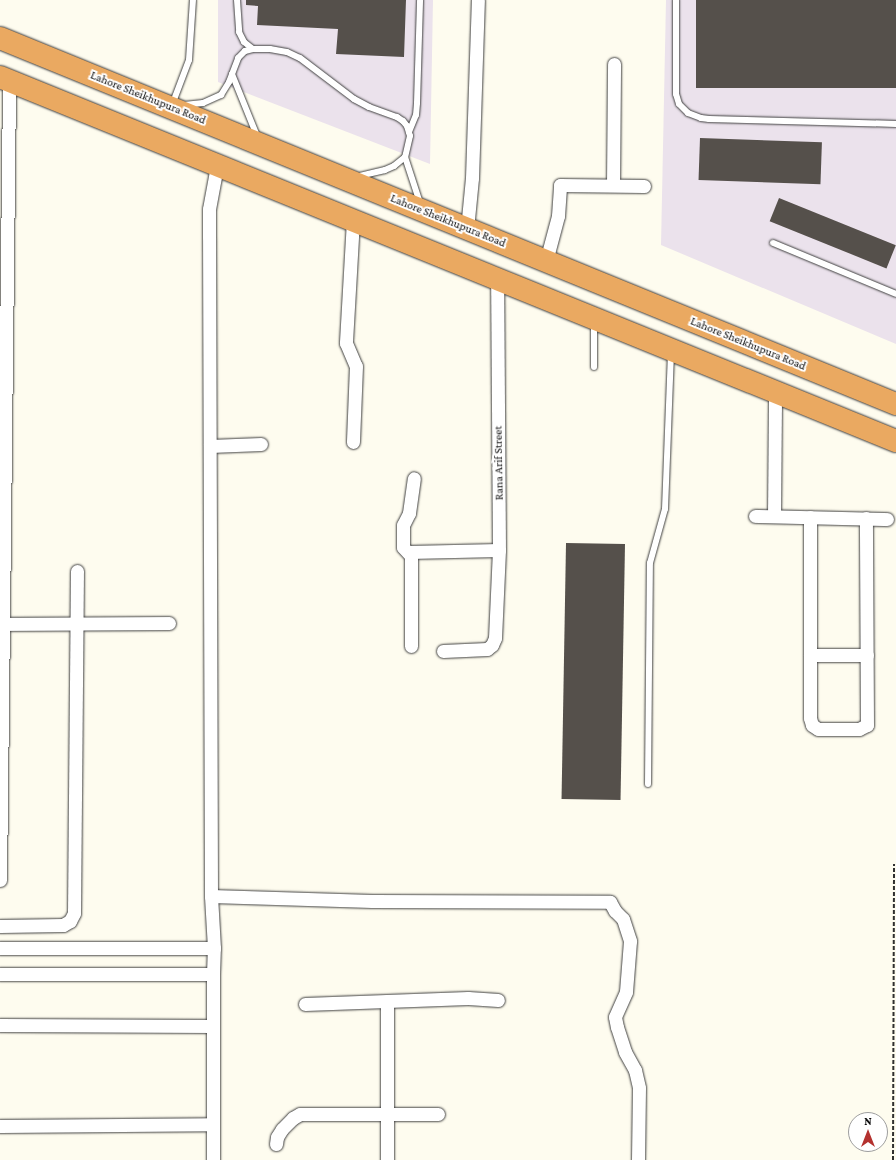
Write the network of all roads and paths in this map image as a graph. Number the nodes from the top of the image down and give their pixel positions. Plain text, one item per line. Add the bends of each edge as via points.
1 (193, 0) edge
2 (237, 0) edge
3 (420, 0) edge
4 (478, 0) edge
5 (676, 0) edge
6 (0, 38) edge
7 (253, 49) junction
8 (614, 64) dead end
9 (232, 74) junction
10 (5, 79) edge
11 (171, 107) junction
12 (896, 124) edge
13 (409, 132) junction
14 (260, 144) junction
15 (405, 157) junction
16 (217, 166) junction
17 (342, 178) junction
18 (614, 185) junction
19 (644, 186) dead end
20 (424, 211) junction
21 (353, 220) junction
22 (467, 228) junction
23 (773, 243) dead end
24 (546, 261) junction
25 (497, 280) junction
26 (896, 294) edge
27 (633, 297) junction
28 (594, 318) junction
29 (620, 329) junction
30 (671, 349) junction
31 (594, 367) dead end
32 (775, 392) junction
33 (896, 404) edge
34 (896, 441) edge
35 (353, 442) dead end
36 (261, 444) dead end
37 (210, 446) junction
38 (2, 472) edge
39 (414, 478) dead end
40 (755, 516) dead end
41 (774, 516) junction
42 (810, 517) junction
43 (866, 518) junction
44 (888, 519) dead end
45 (499, 550) junction
46 (409, 552) junction
47 (77, 571) dead end
48 (78, 623) junction
49 (169, 623) dead end
50 (1, 624) edge
51 (411, 646) dead end
52 (443, 651) dead end
53 (810, 655) junction
54 (867, 655) junction
55 (648, 784) dead end
56 (894, 864) dead end
57 (0, 880) edge
58 (211, 896) junction
59 (0, 926) edge
60 (0, 948) edge
61 (214, 948) junction
62 (0, 974) edge
63 (212, 974) junction
64 (498, 1000) dead end
65 (387, 1001) junction
66 (305, 1004) dead end
67 (0, 1025) edge
68 (213, 1026) junction
69 (387, 1113) junction
70 (438, 1114) dead end
71 (213, 1124) junction
72 (0, 1126) edge
73 (276, 1144) dead end
74 (213, 1160) edge
75 (387, 1160) edge
76 (638, 1160) edge
77 (893, 1160) edge

1 - 11 lane via 189,60
2 - 7 lane via 239,32 244,42
3 - 13 lane via 416,109
4 - 22 street via 472,178
5 - 12 lane via 676,94 679,104 688,113 709,119
6 - 11 highway, Lahore Sheikhupura Road
7 - 9 lane via 241,54
7 - 13 lane via 287,52 300,58 354,99 403,121
8 - 18 street
9 - 11 lane via 225,90 215,99
9 - 14 lane
10 - 16 highway
10 - 38 street
11 - 14 highway, Lahore Sheikhupura Road
13 - 15 lane via 410,143
14 - 17 highway, Lahore Sheikhupura Road
15 - 17 lane via 385,170
15 - 20 lane via 413,186
16 - 21 highway
16 - 37 street via 209,209
17 - 20 highway, Lahore Sheikhupura Road
18 - 19 street
18 - 24 street via 560,186 558,216
20 - 22 highway, Lahore Sheikhupura Road
21 - 25 highway
21 - 35 street via 346,343 356,366
22 - 24 highway, Lahore Sheikhupura Road
23 - 26 lane
24 - 27 highway, Lahore Sheikhupura Road
25 - 28 highway
25 - 45 street, Rana Arif Street
27 - 29 highway
27 - 33 highway, Lahore Sheikhupura Road
28 - 29 highway
28 - 31 lane
29 - 30 highway
30 - 32 highway
30 - 55 lane via 665,509 650,563
32 - 34 highway
32 - 41 street
36 - 37 street
37 - 58 street
38 - 50 street
39 - 46 street via 409,513 404,524 404,547
40 - 41 street
41 - 42 street
42 - 43 street
42 - 53 street
43 - 44 street
43 - 54 street
45 - 46 street
45 - 52 street, Rana Arif Street via 495,638 492,645 487,649
46 - 51 street
47 - 48 street
48 - 49 street
48 - 50 street
48 - 59 street via 74,913 70,921 63,925
50 - 57 street
53 - 54 street
53 - 54 street via 812,725 818,729 859,729 864,728 867,723
56 - 77 path
58 - 61 street
58 - 76 street via 372,901 610,902 623,919 630,941 626,992 615,1017 639,1088
60 - 61 street
61 - 63 street
62 - 63 street
63 - 68 street
64 - 65 street via 468,998
65 - 66 street
65 - 69 street
67 - 68 street
68 - 71 street
69 - 70 street
69 - 73 street via 298,1114 282,1129
69 - 75 street
71 - 72 street
71 - 74 street

